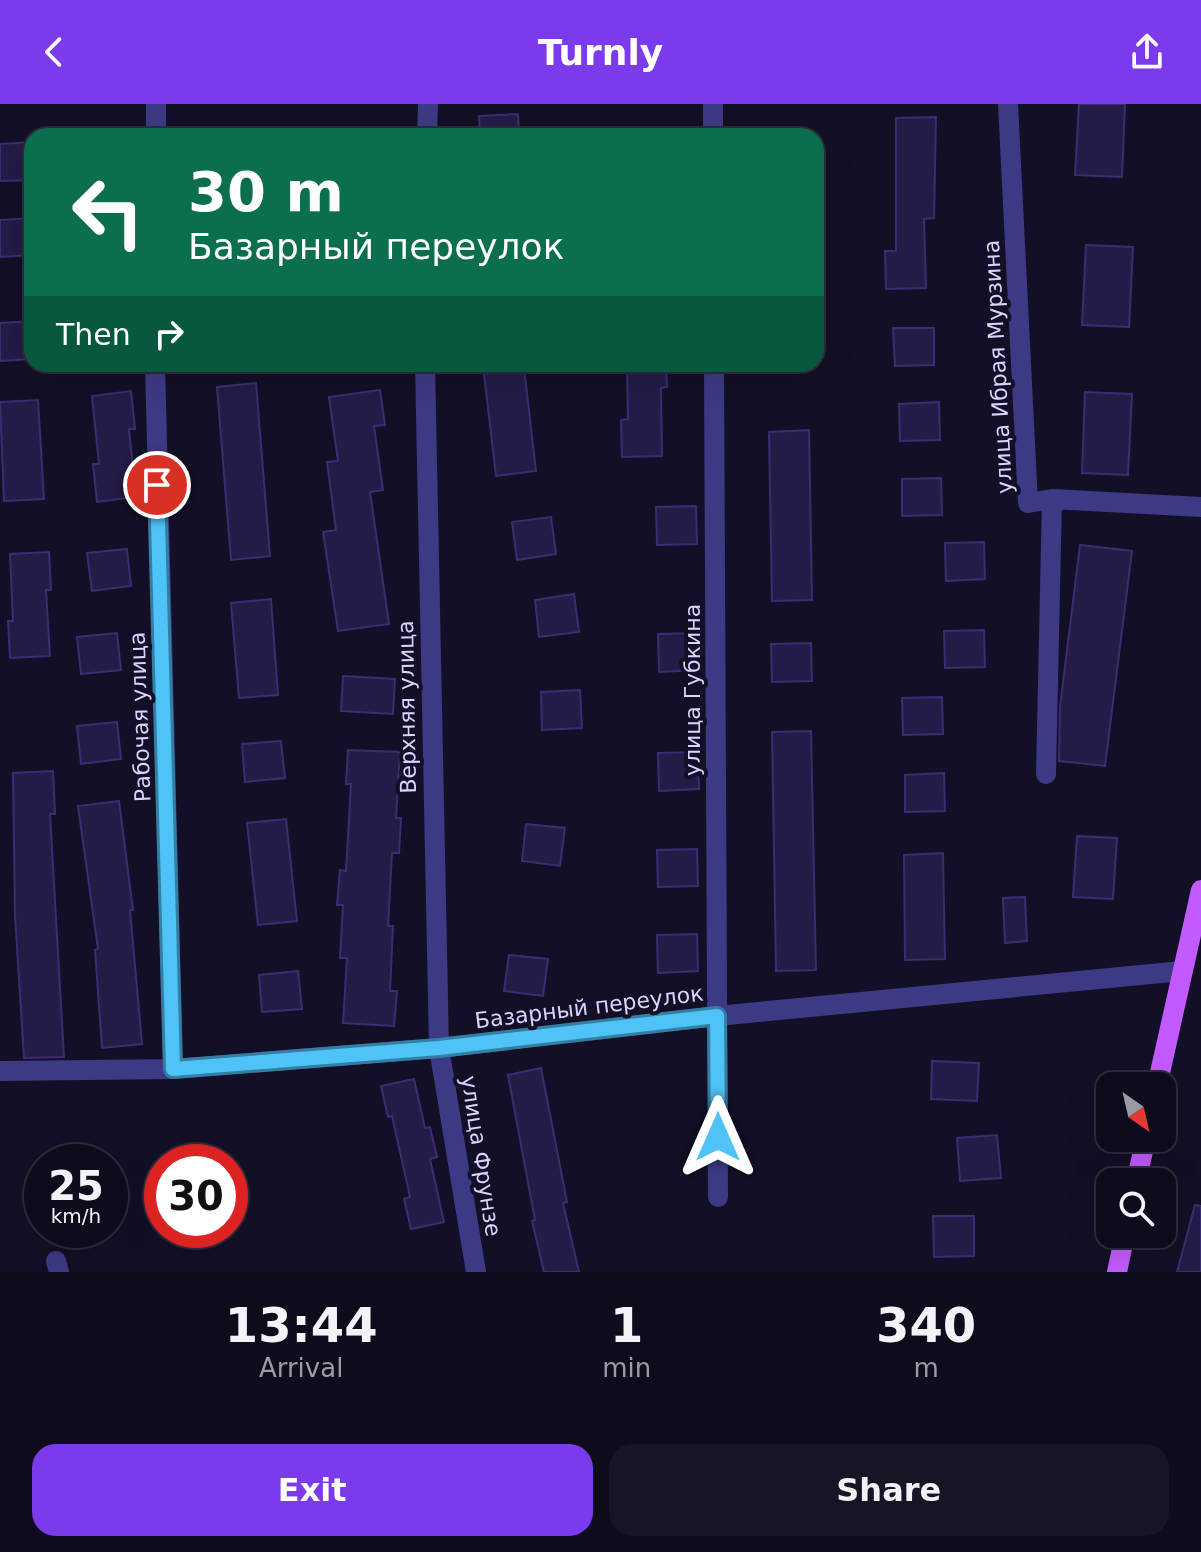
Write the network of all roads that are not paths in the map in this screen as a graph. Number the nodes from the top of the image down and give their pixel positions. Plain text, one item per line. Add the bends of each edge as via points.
1 (156, 104) edge
2 (428, 104) edge
3 (713, 104) edge
4 (1008, 104) edge
5 (156, 128) edge
6 (427, 128) edge
7 (713, 128) edge
8 (155, 372) edge
9 (425, 372) edge
10 (714, 372) edge
11 (1052, 499) junction
12 (1201, 507) edge
13 (1046, 774) dead end
14 (1201, 890) edge
15 (1182, 971) junction
16 (717, 1016) junction
17 (439, 1048) junction
18 (173, 1069) junction
19 (0, 1071) edge
20 (1160, 1072) edge
21 (718, 1197) dead end
22 (1122, 1248) edge
23 (476, 1272) edge
24 (1117, 1272) edge

1 - 5 street
2 - 6 street
3 - 7 street
4 - 11 street, улица Ибрая Мурзина via 1028,503
8 - 18 street, Рабочая улица
9 - 17 street, Верхняя улица
10 - 16 street, улица Губкина
11 - 12 street, улица Ибрая Мурзина
11 - 13 street
14 - 15 main road
15 - 16 street, Базарный переулок
15 - 20 main road
16 - 17 street, Базарный переулок
16 - 21 street, улица Губкина
17 - 18 street, Базарный переулок
17 - 23 street, улица Фрунзе
18 - 19 street, Базарный переулок
22 - 24 main road

